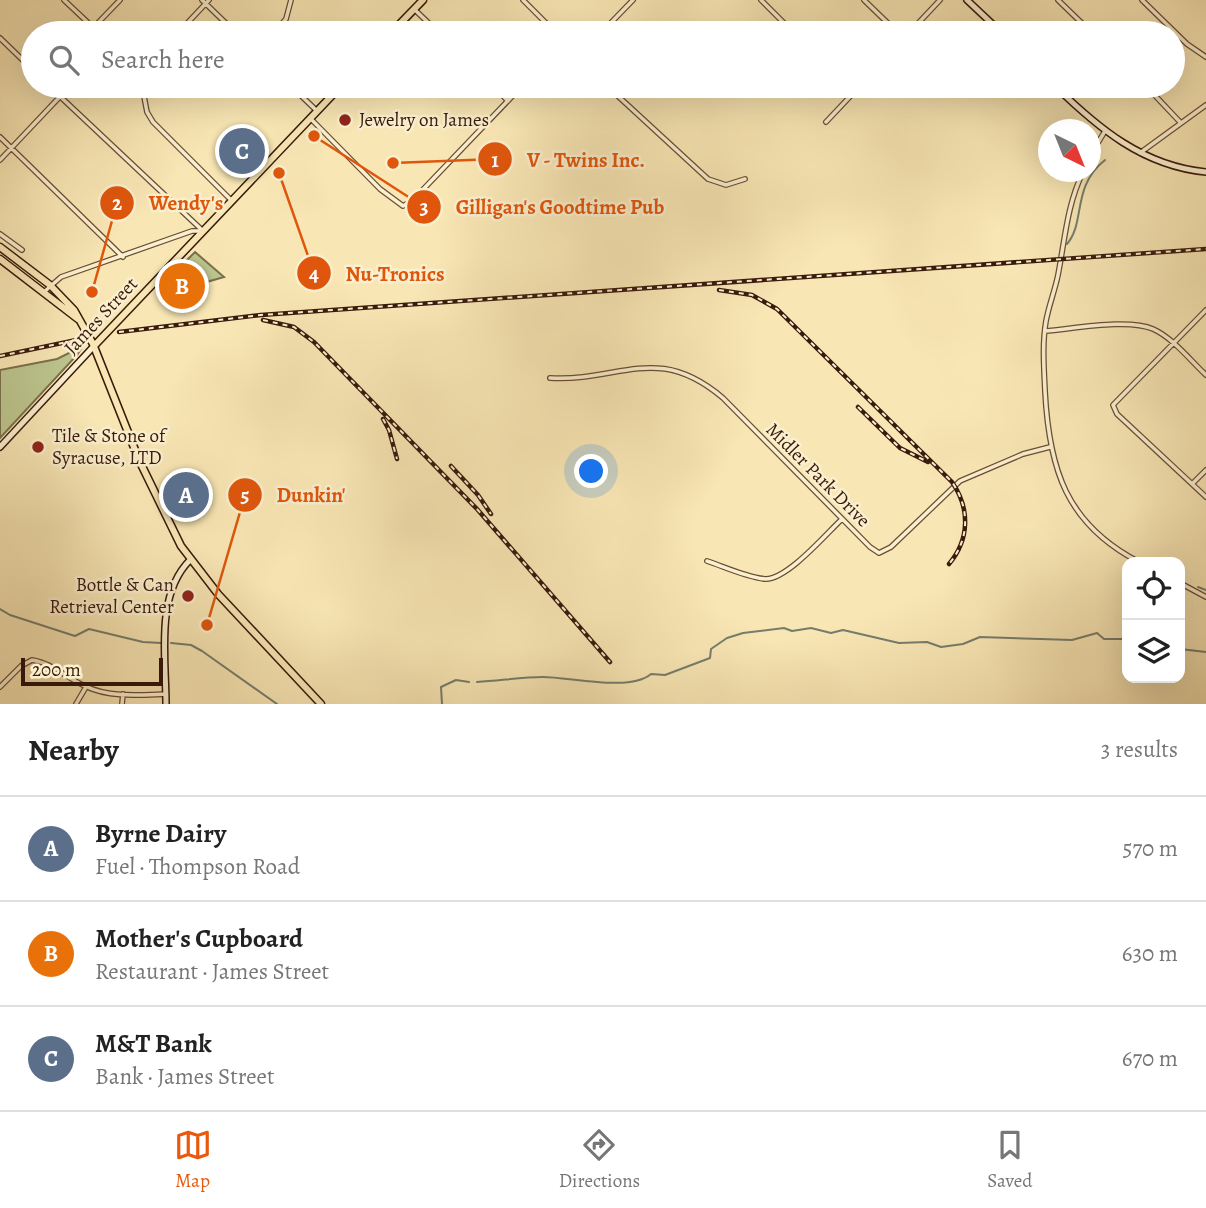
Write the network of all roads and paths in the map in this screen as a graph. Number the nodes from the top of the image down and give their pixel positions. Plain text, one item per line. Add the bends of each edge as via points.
1 (64, 0) edge
2 (120, 0) edge
3 (209, 0) edge
4 (291, 0) edge
5 (423, 0) edge
6 (523, 0) edge
7 (633, 0) edge
8 (761, 0) edge
9 (864, 0) edge
10 (940, 0) edge
11 (967, 0) edge
12 (1059, 0) edge
13 (1142, 0) edge
14 (203, 2) edge
15 (414, 9) junction
16 (87, 21) edge
17 (99, 21) edge
18 (188, 21) edge
19 (223, 21) edge
20 (284, 21) edge
21 (402, 21) edge
22 (426, 21) edge
23 (544, 21) edge
24 (613, 21) edge
25 (782, 21) edge
26 (886, 21) edge
27 (920, 21) edge
28 (989, 21) edge
29 (1080, 21) edge
30 (1163, 21) edge
31 (0, 38) edge
32 (1185, 42) edge
33 (1206, 57) edge
34 (21, 58) edge
35 (58, 98) edge
36 (62, 98) edge
37 (144, 98) edge
38 (303, 98) edge
39 (329, 98) edge
40 (505, 98) edge
41 (511, 98) edge
42 (620, 98) edge
43 (848, 98) edge
44 (1068, 98) edge
45 (1157, 98) edge
46 (508, 101) junction
47 (1205, 104) edge
48 (317, 111) junction
49 (310, 118) junction
50 (826, 122) dead end
51 (1180, 122) junction
52 (1105, 131) junction
53 (0, 137) edge
54 (1101, 138) edge
55 (11, 148) junction
56 (1140, 153) junction
57 (0, 160) edge
58 (1206, 172) edge
59 (745, 179) dead end
60 (1079, 182) edge
61 (232, 201) junction
62 (203, 231) junction
63 (0, 234) edge
64 (0, 247) edge
65 (22, 250) dead end
66 (123, 257) junction
67 (0, 259) edge
68 (50, 285) junction
69 (44, 292) junction
70 (1206, 310) edge
71 (78, 319) junction
72 (1045, 331) junction
73 (1173, 343) junction
74 (94, 346) junction
75 (1206, 375) edge
76 (550, 378) dead end
77 (0, 447) edge
78 (1049, 447) junction
79 (1206, 470) edge
80 (1192, 484) junction
81 (1206, 497) edge
82 (842, 519) junction
83 (1130, 557) edge
84 (190, 560) junction
85 (707, 561) dead end
86 (1185, 586) edge
87 (1206, 597) edge
88 (0, 687) edge
89 (86, 687) junction
90 (123, 694) junction
91 (166, 694) junction
92 (76, 704) edge
93 (122, 704) edge
94 (166, 704) edge
95 (321, 704) edge

1 - 16 street
2 - 17 street
3 - 14 street
4 - 20 street
5 - 15 main road
6 - 23 street
7 - 24 street
8 - 25 street
9 - 26 street
10 - 27 street
11 - 28 main road
12 - 29 street
13 - 30 street
14 - 18 street
14 - 19 street
15 - 21 main road
15 - 22 street
31 - 34 street
32 - 33 street
35 - 55 street
36 - 62 street
37 - 61 street via 153,122
38 - 48 street
39 - 48 main road, James Street
40 - 46 street
41 - 46 street
42 - 59 street via 708,179 726,185
43 - 50 street
44 - 52 main road
45 - 51 street
46 - 49 street via 403,206
47 - 51 street
48 - 49 main road, James Street
49 - 61 main road, James Street
51 - 56 street
52 - 54 street
52 - 56 main road
53 - 55 street
55 - 57 street
55 - 66 street
56 - 58 main road
60 - 72 street via 1067,216
61 - 62 main road, James Street
62 - 66 street
62 - 74 main road, James Street
63 - 65 street
64 - 68 main road
66 - 68 street
67 - 69 main road
68 - 69 street
68 - 71 main road
69 - 71 main road
70 - 73 street
71 - 74 main road
72 - 73 street via 1137,325 1155,330
72 - 78 street
73 - 75 street
73 - 80 street via 1113,407
74 - 77 main road, James Street
74 - 84 main road via 139,460
76 - 82 street, Midler Park Drive via 573,379 648,366 689,375 723,398
78 - 82 street, Midler Park Drive via 960,481 883,552 870,547
78 - 83 street via 1058,476 1086,521 1108,545
79 - 80 street
80 - 81 street
82 - 85 street via 787,571 771,579
84 - 91 main road via 172,582 168,601
84 - 95 main road
86 - 87 street
88 - 89 street via 32,660 46,663
89 - 90 street
89 - 92 street
90 - 91 street
90 - 93 street
91 - 94 main road

